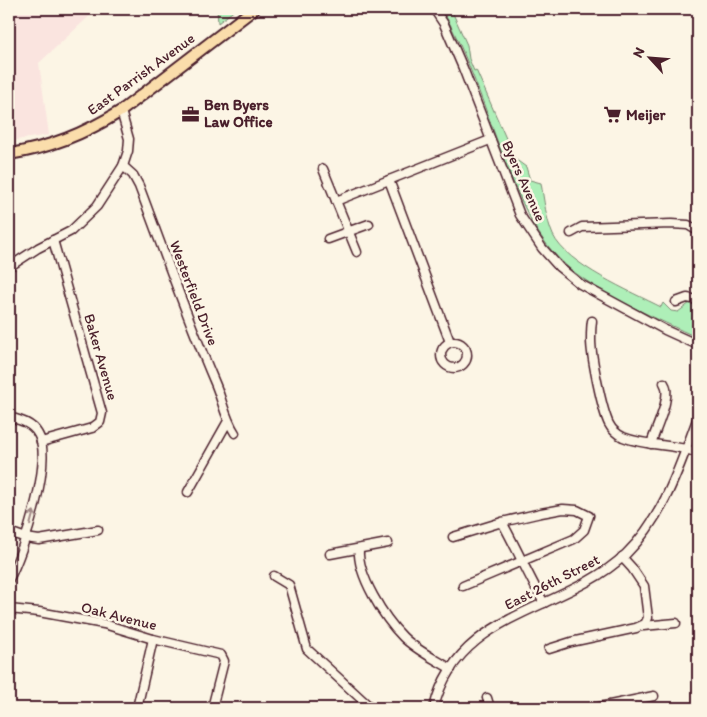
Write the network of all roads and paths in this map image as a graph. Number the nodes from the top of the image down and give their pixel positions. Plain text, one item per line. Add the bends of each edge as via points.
1 (254, 9) edge
2 (434, 9) edge
3 (121, 111) junction
4 (490, 140) junction
5 (9, 154) edge
6 (123, 166) junction
7 (324, 169) dead end
8 (389, 180) junction
9 (336, 201) junction
10 (369, 224) dead end
11 (698, 231) edge
12 (348, 232) junction
13 (570, 233) dead end
14 (328, 239) dead end
15 (53, 240) junction
16 (357, 252) dead end
17 (9, 267) edge
18 (698, 300) edge
19 (676, 302) dead end
20 (592, 321) dead end
21 (450, 342) dead end
22 (698, 346) edge
23 (664, 383) dead end
24 (698, 417) edge
25 (9, 418) edge
26 (228, 421) junction
27 (235, 433) dead end
28 (41, 442) junction
29 (651, 444) junction
30 (687, 448) junction
31 (698, 453) edge
32 (188, 492) dead end
33 (502, 522) junction
34 (98, 530) dead end
35 (9, 532) edge
36 (453, 537) dead end
37 (26, 538) junction
38 (388, 543) dead end
39 (359, 549) junction
40 (330, 554) dead end
41 (622, 558) junction
42 (523, 560) junction
43 (274, 576) dead end
44 (9, 580) edge
45 (463, 586) dead end
46 (544, 603) junction
47 (9, 609) edge
48 (676, 623) dead end
49 (643, 626) junction
50 (153, 639) junction
51 (549, 650) dead end
52 (451, 669) junction
53 (654, 696) dead end
54 (487, 698) dead end
55 (137, 708) edge
56 (212, 708) edge
57 (368, 708) edge
58 (434, 708) edge
59 (490, 708) edge
60 (595, 708) edge

1 - 3 main road, East Parrish Avenue
2 - 4 street, Byers Avenue via 463,68
3 - 5 main road, East Parrish Avenue via 63,141
3 - 6 street via 129,139
4 - 8 street
4 - 22 street, Byers Avenue via 520,215 559,267 603,298
6 - 15 street via 91,213 71,231
6 - 26 street, Westerfield Drive via 140,186
7 - 9 street
8 - 9 street
8 - 21 street
9 - 12 street
10 - 12 street
11 - 13 street via 688,225 671,224 582,227
12 - 14 street
12 - 16 street
15 - 17 street
15 - 28 street, Baker Avenue via 102,413 100,422 92,428
18 - 19 street via 687,298
20 - 29 street via 590,342 610,426 622,436
23 - 29 street via 667,397
24 - 30 street, East 26th Street
25 - 28 street via 29,424
26 - 27 street, Westerfield Drive
26 - 32 street
37 -> 28 street via 39,486
29 - 30 street
30 - 31 street
30 - 41 street, East 26th Street via 660,509
33 - 36 street
33 - 42 street
33 - 42 street via 563,509 577,510 589,516 584,530 574,539
34 - 37 street via 50,539
35 - 37 street
37 - 44 street
38 - 39 street
39 - 40 street
39 - 52 street via 369,588 392,625 415,647
41 - 46 street, East 26th Street via 588,582
41 - 49 street via 644,586 648,618
42 - 45 street
42 - 46 street
43 - 57 street via 289,585 307,649
46 - 52 street, East 26th Street via 487,632
47 - 50 street, Oak Avenue via 104,624
48 - 49 street
49 - 51 street
50 - 55 street
50 - 56 street, Oak Avenue via 221,655 224,661
52 - 58 street, East 26th Street
53 - 60 street
54 - 59 street

